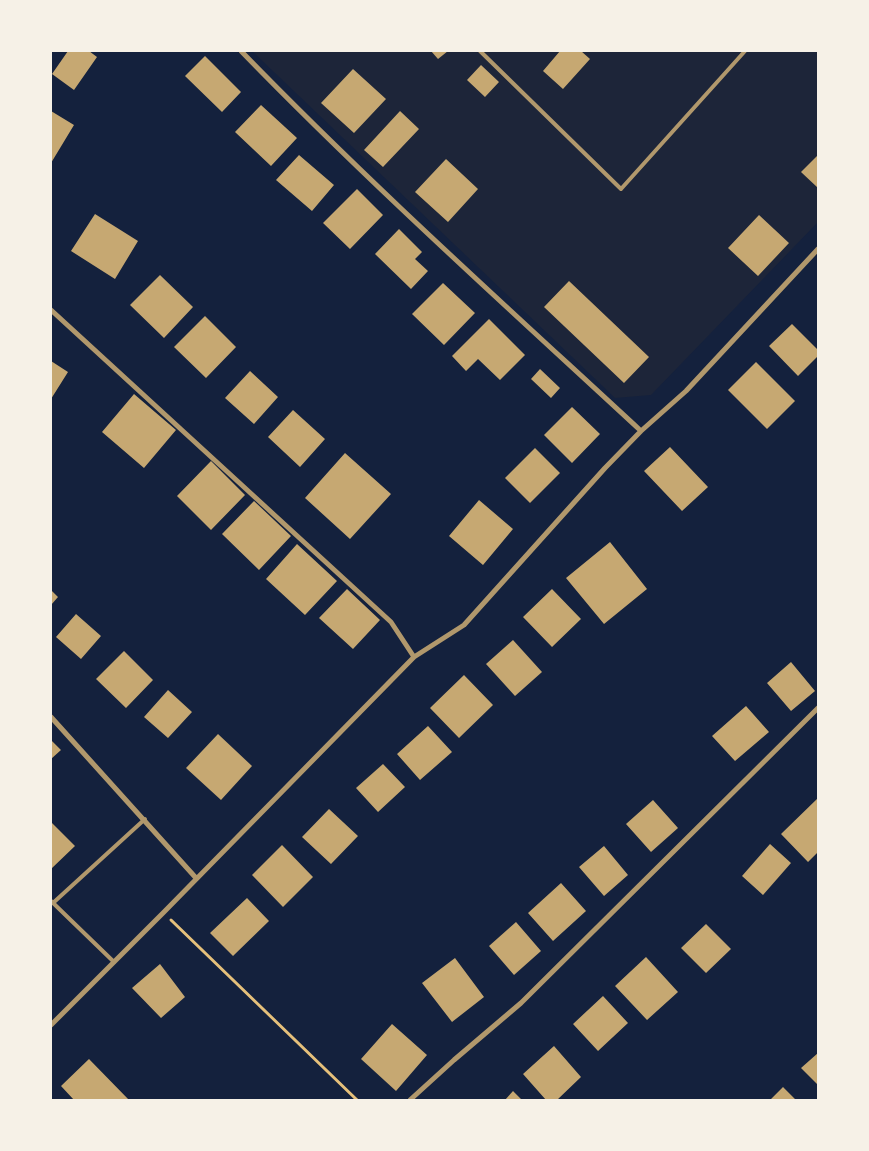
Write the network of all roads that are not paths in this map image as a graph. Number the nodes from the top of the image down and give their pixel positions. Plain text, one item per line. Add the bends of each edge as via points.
1 (241, 51) edge
2 (480, 51) edge
3 (745, 51) edge
4 (818, 249) edge
5 (51, 310) edge
6 (641, 431) junction
7 (414, 657) junction
8 (818, 708) edge
9 (51, 717) edge
10 (145, 819) junction
11 (196, 878) junction
12 (52, 902) edge
13 (114, 962) junction
14 (51, 1024) edge
15 (410, 1100) edge

1 - 6 street via 302,114
2 - 3 lane via 621,189
4 - 6 street via 686,391
5 - 7 street via 391,622
6 - 7 street via 464,625
7 - 11 street
8 - 15 street via 521,1004
9 - 10 street
10 - 11 street
10 - 12 lane
11 - 13 street
12 - 13 lane
13 - 14 street

